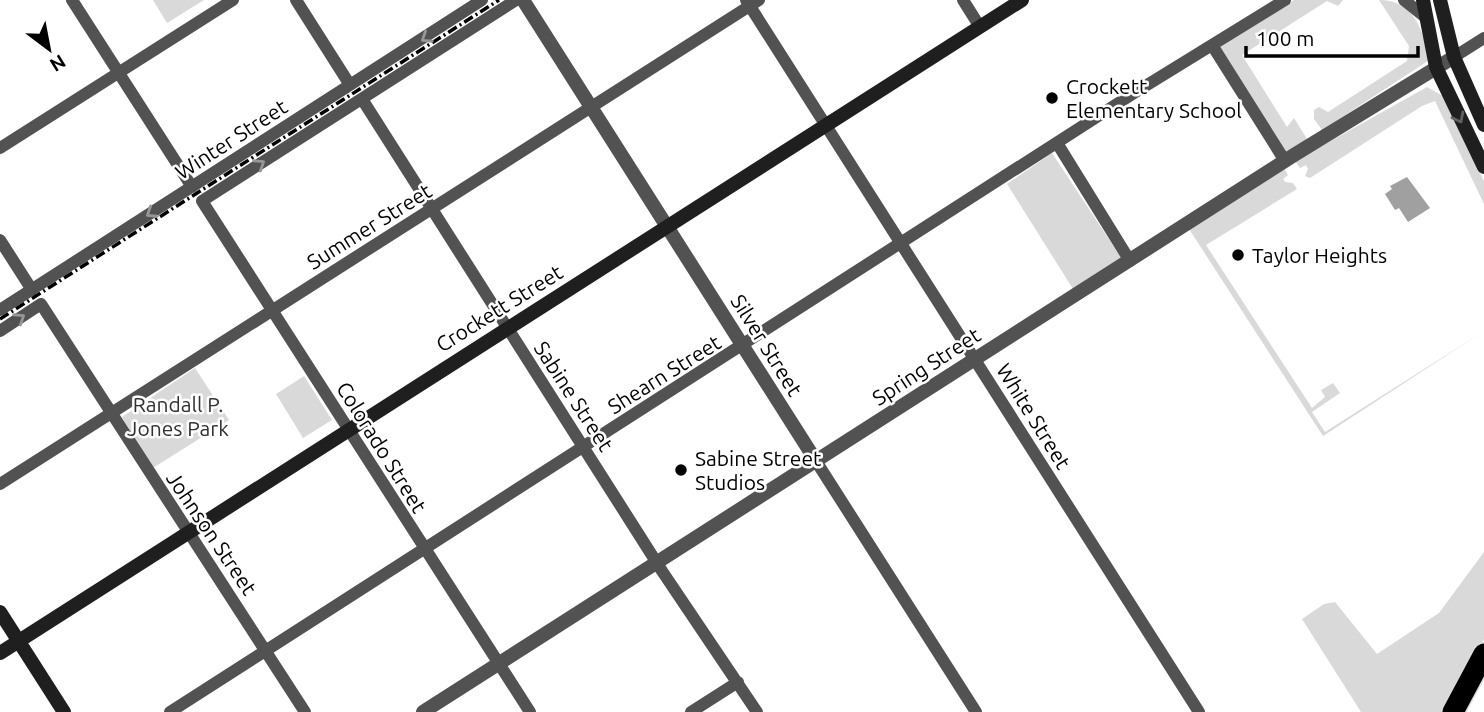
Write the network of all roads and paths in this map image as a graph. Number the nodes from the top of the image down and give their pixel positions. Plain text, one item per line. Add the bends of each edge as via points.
1 (72, 0) edge
2 (233, 0) edge
3 (296, 0) edge
4 (482, 0) edge
5 (516, 0) edge
6 (523, 0) edge
7 (963, 0) edge
8 (1022, 0) edge
9 (1284, 0) edge
10 (1404, 0) edge
11 (1423, 0) edge
12 (1440, 0) edge
13 (752, 2) edge
14 (1424, 16) junction
15 (980, 27) junction
16 (1484, 38) edge
17 (1212, 45) junction
18 (1454, 57) junction
19 (1436, 67) junction
20 (119, 73) junction
21 (350, 85) junction
22 (362, 99) junction
23 (591, 107) junction
24 (826, 125) junction
25 (1484, 125) edge
26 (1057, 143) junction
27 (0, 148) edge
28 (1285, 161) junction
29 (1484, 167) edge
30 (192, 187) junction
31 (202, 201) joint
32 (432, 209) junction
33 (667, 226) junction
34 (0, 240) edge
35 (902, 245) junction
36 (1130, 261) junction
37 (32, 290) junction
38 (0, 310) edge
39 (272, 310) junction
40 (508, 328) junction
41 (0, 331) edge
42 (744, 347) junction
43 (975, 360) junction
44 (110, 413) junction
45 (349, 429) junction
46 (584, 448) junction
47 (816, 461) junction
48 (0, 484) edge
49 (189, 531) junction
50 (424, 550) junction
51 (657, 562) junction
52 (0, 612) edge
53 (18, 641) junction
54 (266, 651) junction
55 (0, 653) edge
56 (1484, 654) edge
57 (497, 664) junction
58 (738, 682) junction
59 (1192, 710) edge
60 (64, 712) edge
61 (170, 712) edge
62 (305, 712) edge
63 (422, 712) edge
64 (530, 712) edge
65 (691, 712) edge
66 (757, 712) edge
67 (976, 712) edge
68 (1453, 712) edge

1 - 20 street
2 - 20 street
3 - 21 street
4 -> 21 street, Winter Street
5 - 22 street, Winter Street
6 - 23 street, Silver Street
7 - 15 street
8 - 15 main road, Crockett Street
9 - 17 street, Shearn Street
10 - 14 street
11 - 14 main road
12 - 18 main road
13 - 23 street, Summer Street
13 - 24 street, White Street
14 - 19 main road
15 - 24 main road, Crockett Street
16 - 18 street
17 - 26 street, Shearn Street
17 - 28 street
18 - 19 street, Spring Street
18 - 25 main road
19 - 28 street, Spring Street
19 -> 29 main road
20 - 27 street
20 - 30 street
21 - 30 street, Winter Street
31 -> 22 street, Winter Street
22 - 32 street, Sabine Street
23 - 32 street, Summer Street
23 - 33 street, Silver Street
24 - 33 main road, Crockett Street
24 - 35 street, White Street
26 - 35 street, Shearn Street
26 - 36 street
28 - 36 street, Spring Street
30 -> 37 street, Winter Street
31 - 39 street, Colorado Street
32 - 39 street, Summer Street
32 - 40 street, Sabine Street
33 - 40 main road, Crockett Street
33 - 42 street, Silver Street
34 - 37 street
35 - 42 street, Shearn Street
35 - 43 street, White Street
36 - 43 street, Spring Street
37 - 38 street, Winter Street
39 - 44 street, Summer Street
39 - 45 street, Colorado Street
40 - 45 main road, Crockett Street
40 - 46 street, Sabine Street
41 -> 44 street, Johnson Street via 41,304
42 - 46 street, Shearn Street
42 - 47 street, Silver Street
43 - 47 street, Spring Street
43 - 59 street, White Street
44 - 48 street, Summer Street
44 - 49 street, Johnson Street
45 - 49 main road, Crockett Street
45 - 50 street, Colorado Street
46 - 50 street, Shearn Street
46 - 51 street, Sabine Street
47 - 51 street, Spring Street
47 - 67 street, Silver Street
49 - 53 main road, Crockett Street
49 - 54 street, Johnson Street
50 - 54 street, Shearn Street
50 - 57 street, Colorado Street
51 - 57 street, Spring Street
51 - 58 street, Sabine Street
52 - 53 main road
53 - 55 main road, Crockett Street
53 - 60 main road
54 - 61 street, Shearn Street
54 - 62 street, Johnson Street
56 - 68 highway
57 - 63 street, Spring Street
57 - 64 street, Colorado Street
58 - 65 street
58 - 66 street, Sabine Street

